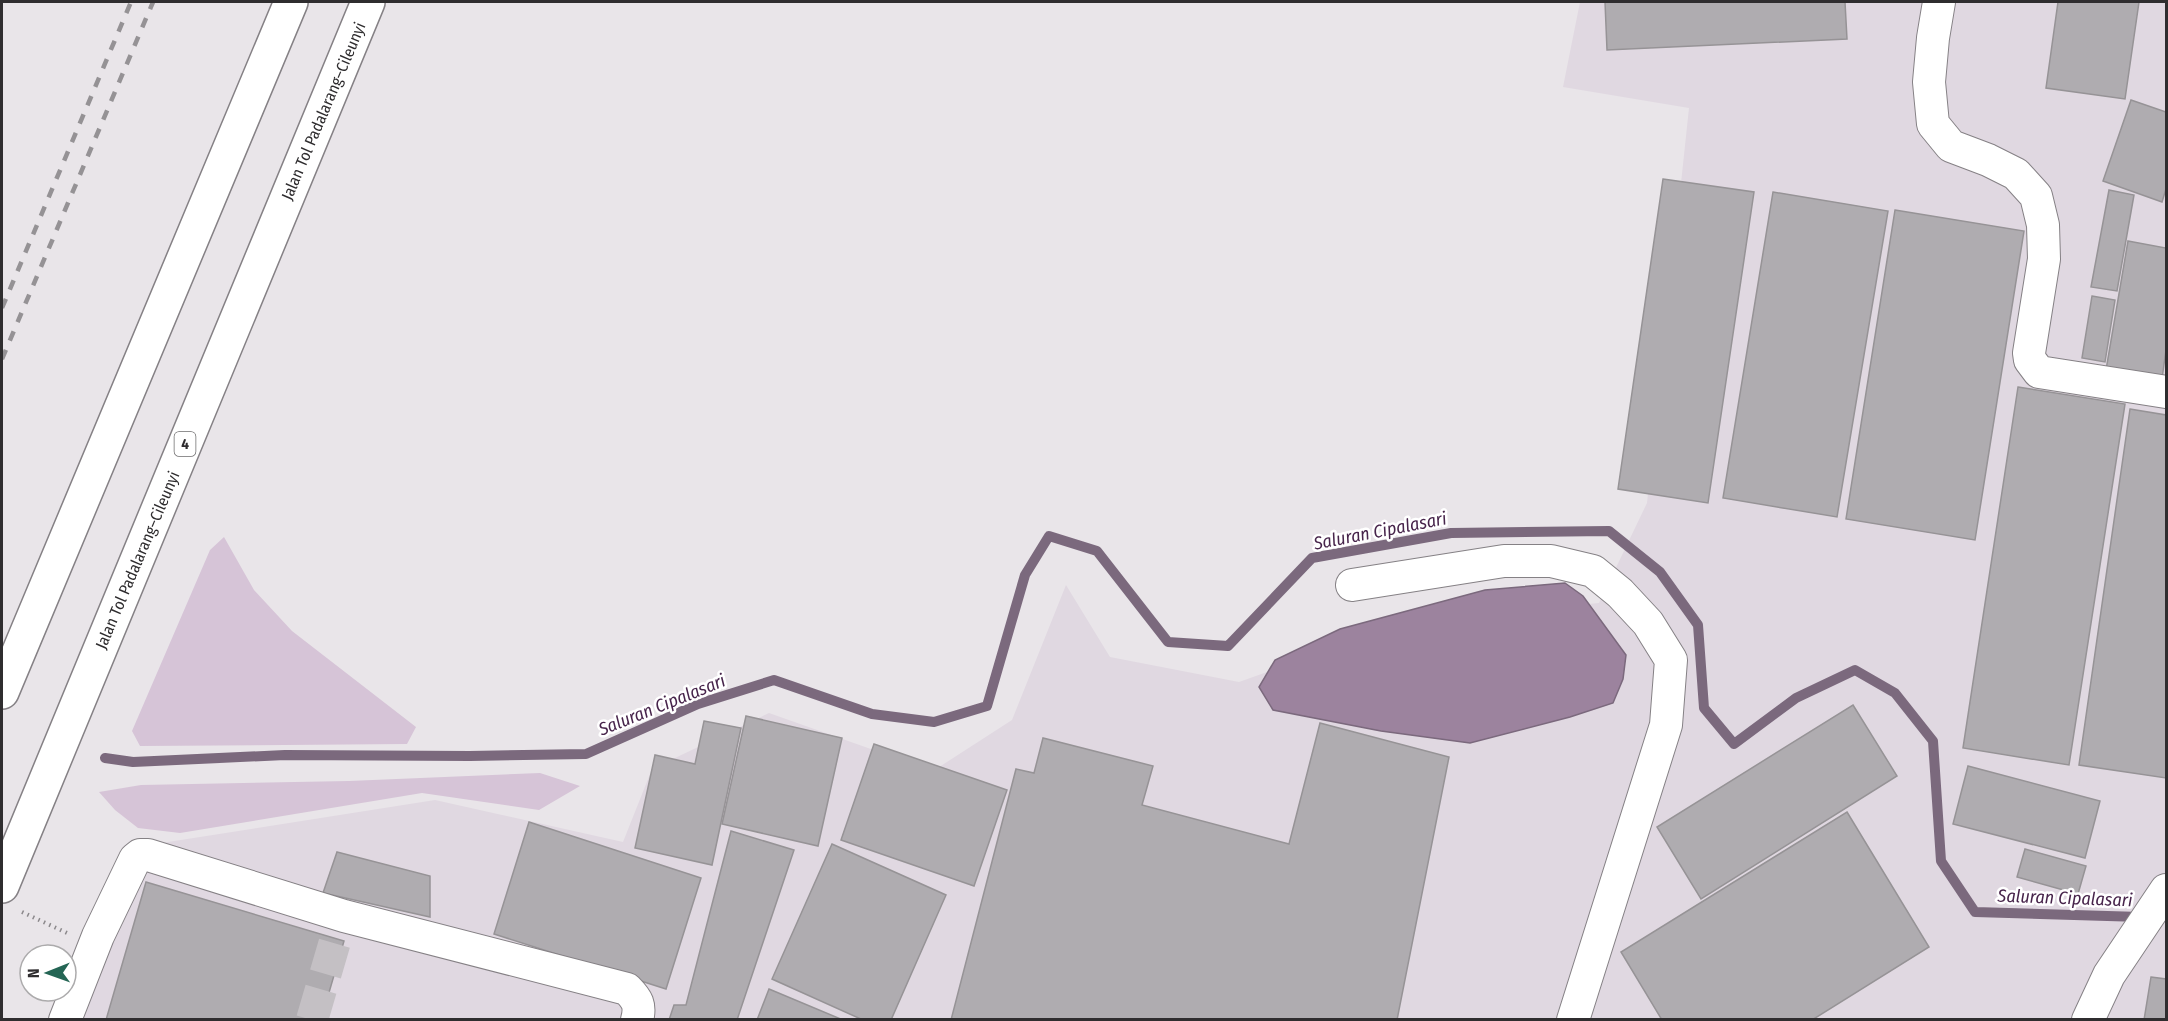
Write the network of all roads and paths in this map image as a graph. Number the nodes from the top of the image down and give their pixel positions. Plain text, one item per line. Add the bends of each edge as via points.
1 (291, 2) edge
2 (368, 2) edge
3 (1939, 2) edge
4 (2166, 392) edge
5 (1352, 585) dead end
6 (2, 692) edge
7 (2162, 896) edge
8 (11, 899) edge
9 (67, 936) dead end
10 (65, 1020) edge
11 (637, 1020) edge
12 (1573, 1020) edge
13 (2088, 1020) edge

1 - 6 highway
2 - 8 highway, Jalan Tol Padalarang–Cileunyi / 4
3 - 4 street via 1929,82 1933,124 1951,146 2016,174 2036,196 2043,225 2044,258 2029,353 2033,366 2039,372
5 - 12 street via 1504,561 1551,561 1593,571 1620,593 1648,623 1671,660 1666,724
7 - 13 street via 2109,975
8 - 9 path via 68,933
10 - 11 street via 98,936 140,855 340,927 627,989 637,998

